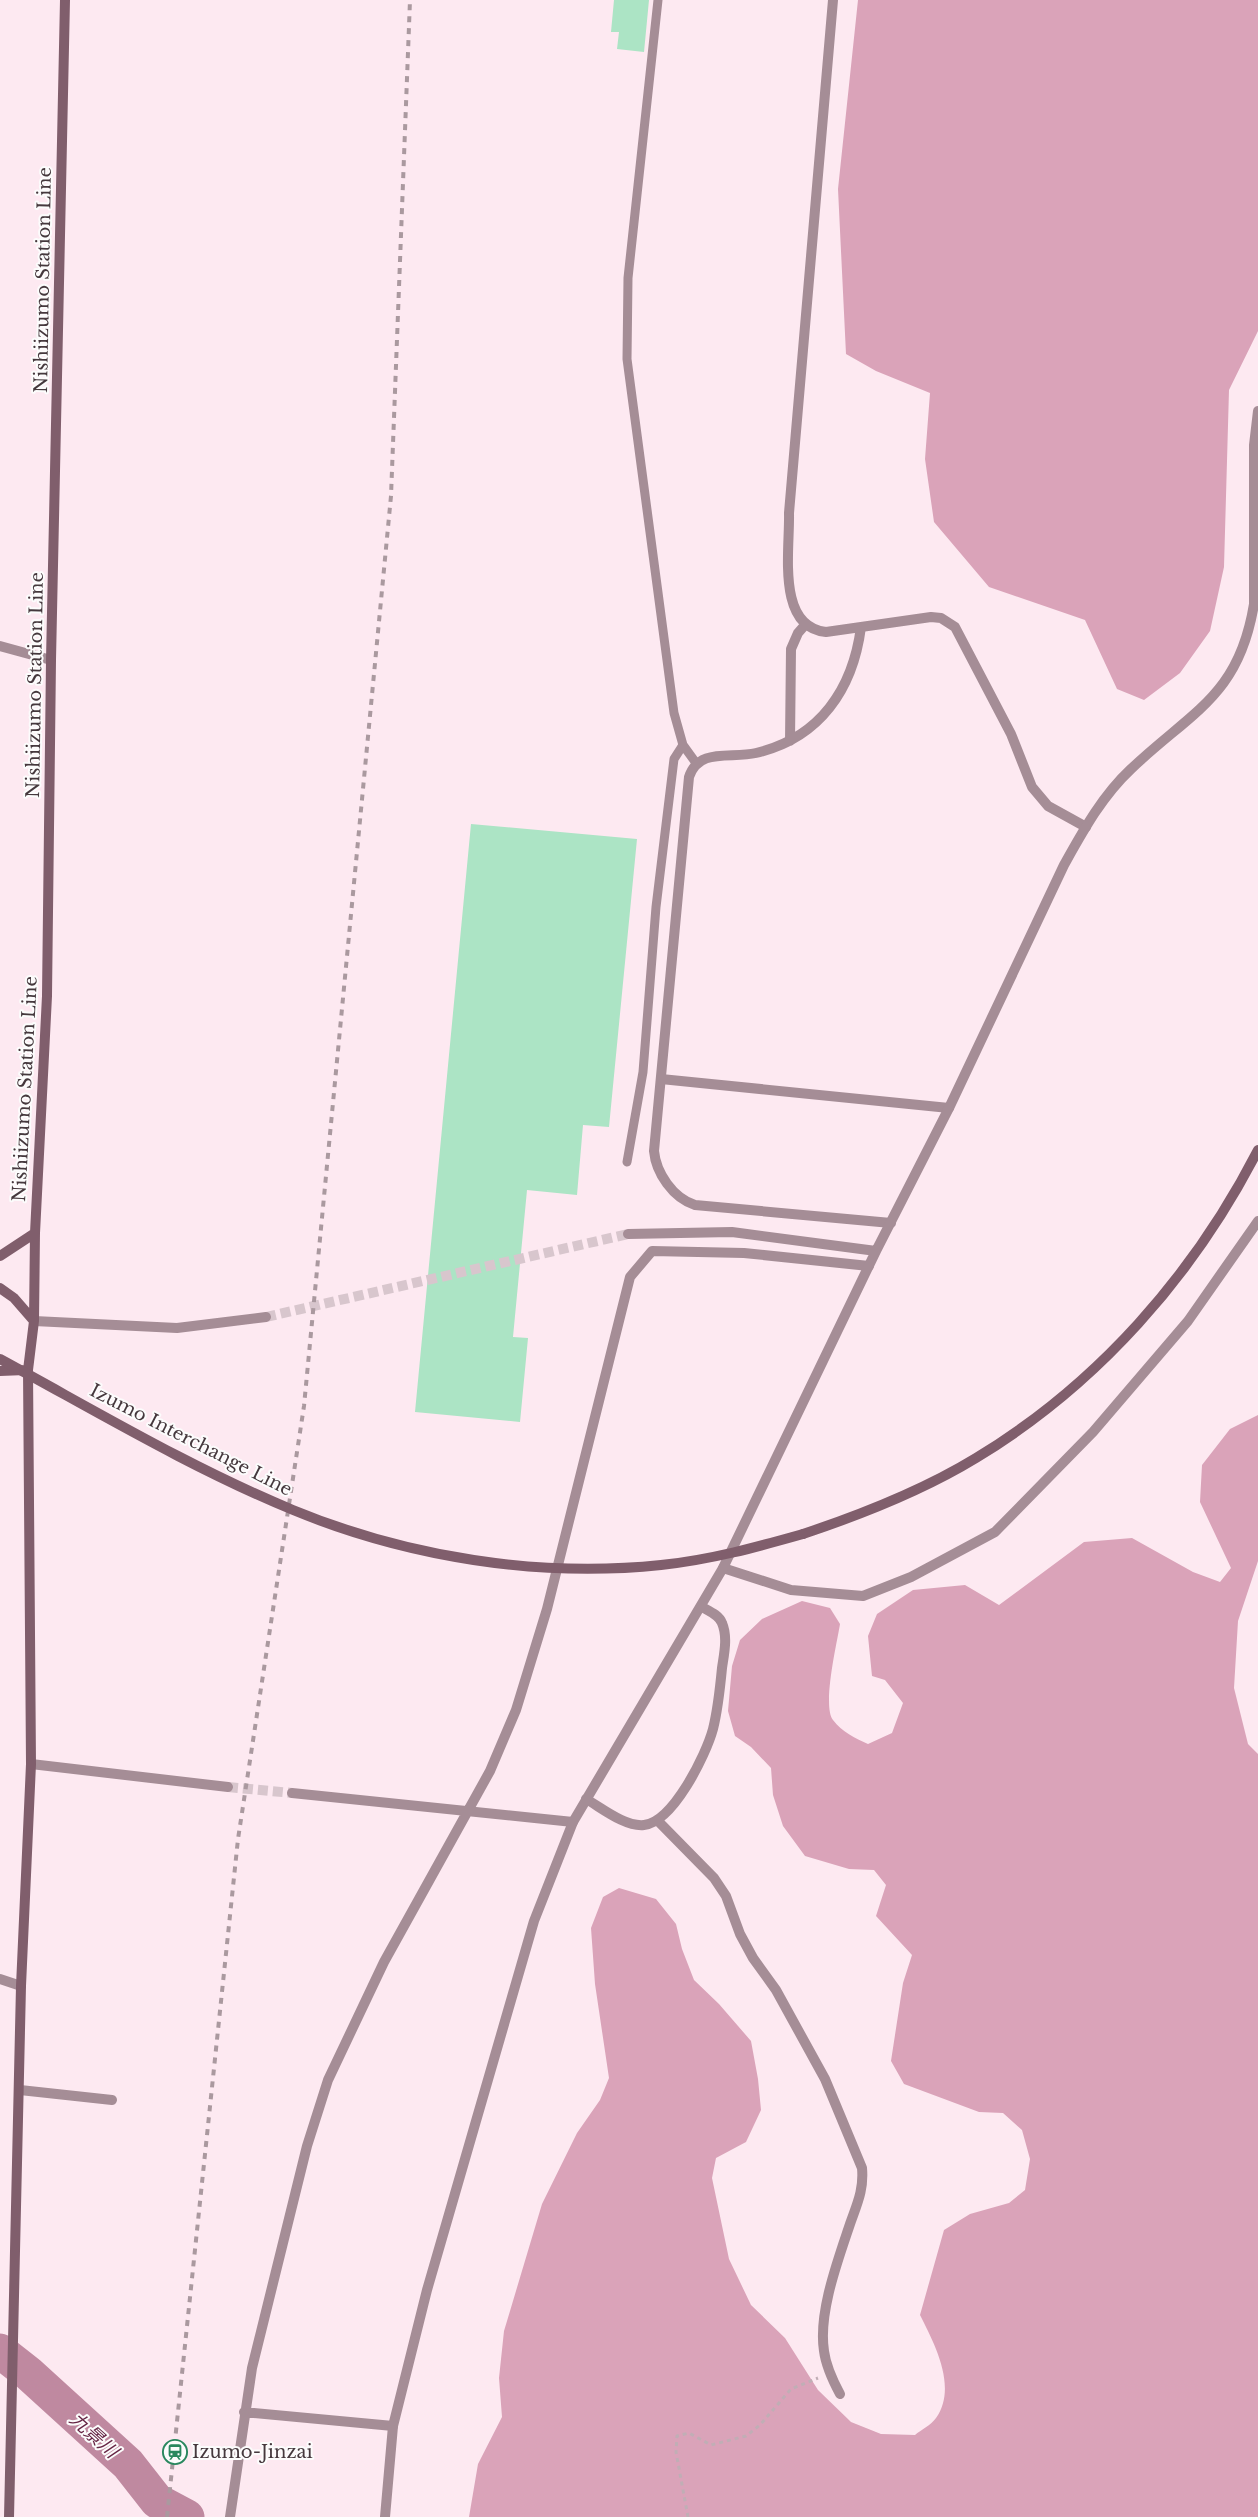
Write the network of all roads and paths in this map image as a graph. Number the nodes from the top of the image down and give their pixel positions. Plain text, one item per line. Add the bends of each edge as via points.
1 (65, 0) edge
2 (658, 0) edge
3 (834, 0) edge
4 (1258, 411) edge
5 (805, 625) junction
6 (861, 627) junction
7 (0, 646) edge
8 (51, 660) junction
9 (790, 741) junction
10 (683, 745) junction
11 (696, 764) junction
12 (1086, 827) junction
13 (661, 1079) junction
14 (949, 1108) junction
15 (1258, 1150) edge
16 (627, 1162) dead end
17 (1258, 1220) edge
18 (890, 1222) junction
19 (35, 1233) junction
20 (628, 1234) tunnel mouth
21 (876, 1251) junction
22 (0, 1256) edge
23 (869, 1266) junction
24 (0, 1288) edge
25 (266, 1317) tunnel mouth
26 (34, 1321) junction
27 (0, 1359) edge
28 (28, 1370) junction
29 (0, 1371) edge
30 (723, 1568) junction
31 (702, 1606) junction
32 (31, 1764) junction
33 (228, 1787) tunnel mouth
34 (292, 1793) tunnel mouth
35 (586, 1799) junction
36 (468, 1811) junction
37 (657, 1820) junction
38 (573, 1822) junction
39 (0, 1980) edge
40 (21, 1986) junction
41 (20, 2090) junction
42 (112, 2100) dead end
43 (830, 2375) junction
44 (840, 2394) dead end
45 (244, 2412) junction
46 (393, 2426) junction
47 (9, 2517) edge
48 (230, 2517) edge
49 (385, 2517) edge
50 (688, 2517) edge

1 - 8 main road, Nishiizumo Station Line
2 - 10 lane via 628,278 627,359 674,713
3 - 5 street via 789,513 792,604
4 - 12 street via 1254,445 1254,604 1243,648 1235,666 1204,707 1131,769
5 - 6 street via 826,632
5 - 9 street via 791,649
6 - 9 street via 854,664 839,696 811,726
6 - 12 street via 931,618 948,621 955,627 1011,734 1032,787 1048,806
7 - 8 street
8 - 19 main road, Nishiizumo Station Line via 47,996
9 - 11 street via 754,754 710,757
10 - 11 lane
10 - 16 lane via 674,758 656,907 643,1072
11 - 13 street via 689,777
12 - 14 street via 1064,865
13 - 14 street
13 - 18 street via 655,1160 674,1193 687,1202
14 - 18 street
15 - 27 main road, Izumo Interchange Line, bridge via 1196,1254 1126,1337 1089,1373 1012,1435 976,1459 890,1503 803,1534 709,1558 660,1565 553,1567 505,1564 426,1551 336,1526 207,1471
17 - 30 street via 1188,1321 1092,1432 995,1532 911,1577 863,1596 791,1590
18 - 21 street
19 - 22 main road
19 - 26 main road, Nishiizumo Station Line
20 - 21 street via 732,1232
21 - 23 street
23 - 30 street
23 - 36 street via 744,1253 652,1252 630,1277 544,1618 516,1710 490,1771
24 - 26 main road via 14,1298
25 - 26 street via 177,1328
26 - 28 main road, Nishiizumo Station Line
28 - 29 main road
28 - 32 main road, Nishiizumo Station Line
30 - 31 street
31 - 35 street
31 - 37 street via 722,1622 725,1635 716,1714 693,1774
32 - 33 street
32 - 40 main road, Nishiizumo Station Line
34 - 36 street
35 - 37 street via 629,1823 647,1825
35 - 38 street
36 - 38 street
36 - 45 street via 384,1962 328,2080 300,2175
37 - 43 street via 714,1878 726,1896 740,1934 776,1990 825,2079 862,2168 860,2200 832,2282 826,2315 823,2341
38 - 46 street via 534,1921 427,2290
39 - 40 street
40 - 41 main road, Nishiizumo Station Line
41 - 42 street
41 - 47 main road, Nishiizumo Station Line
43 - 44 street
43 - 50 path via 791,2390 746,2436 711,2445 689,2433 677,2436 676,2452
45 - 46 street
45 - 48 street
46 - 49 street

